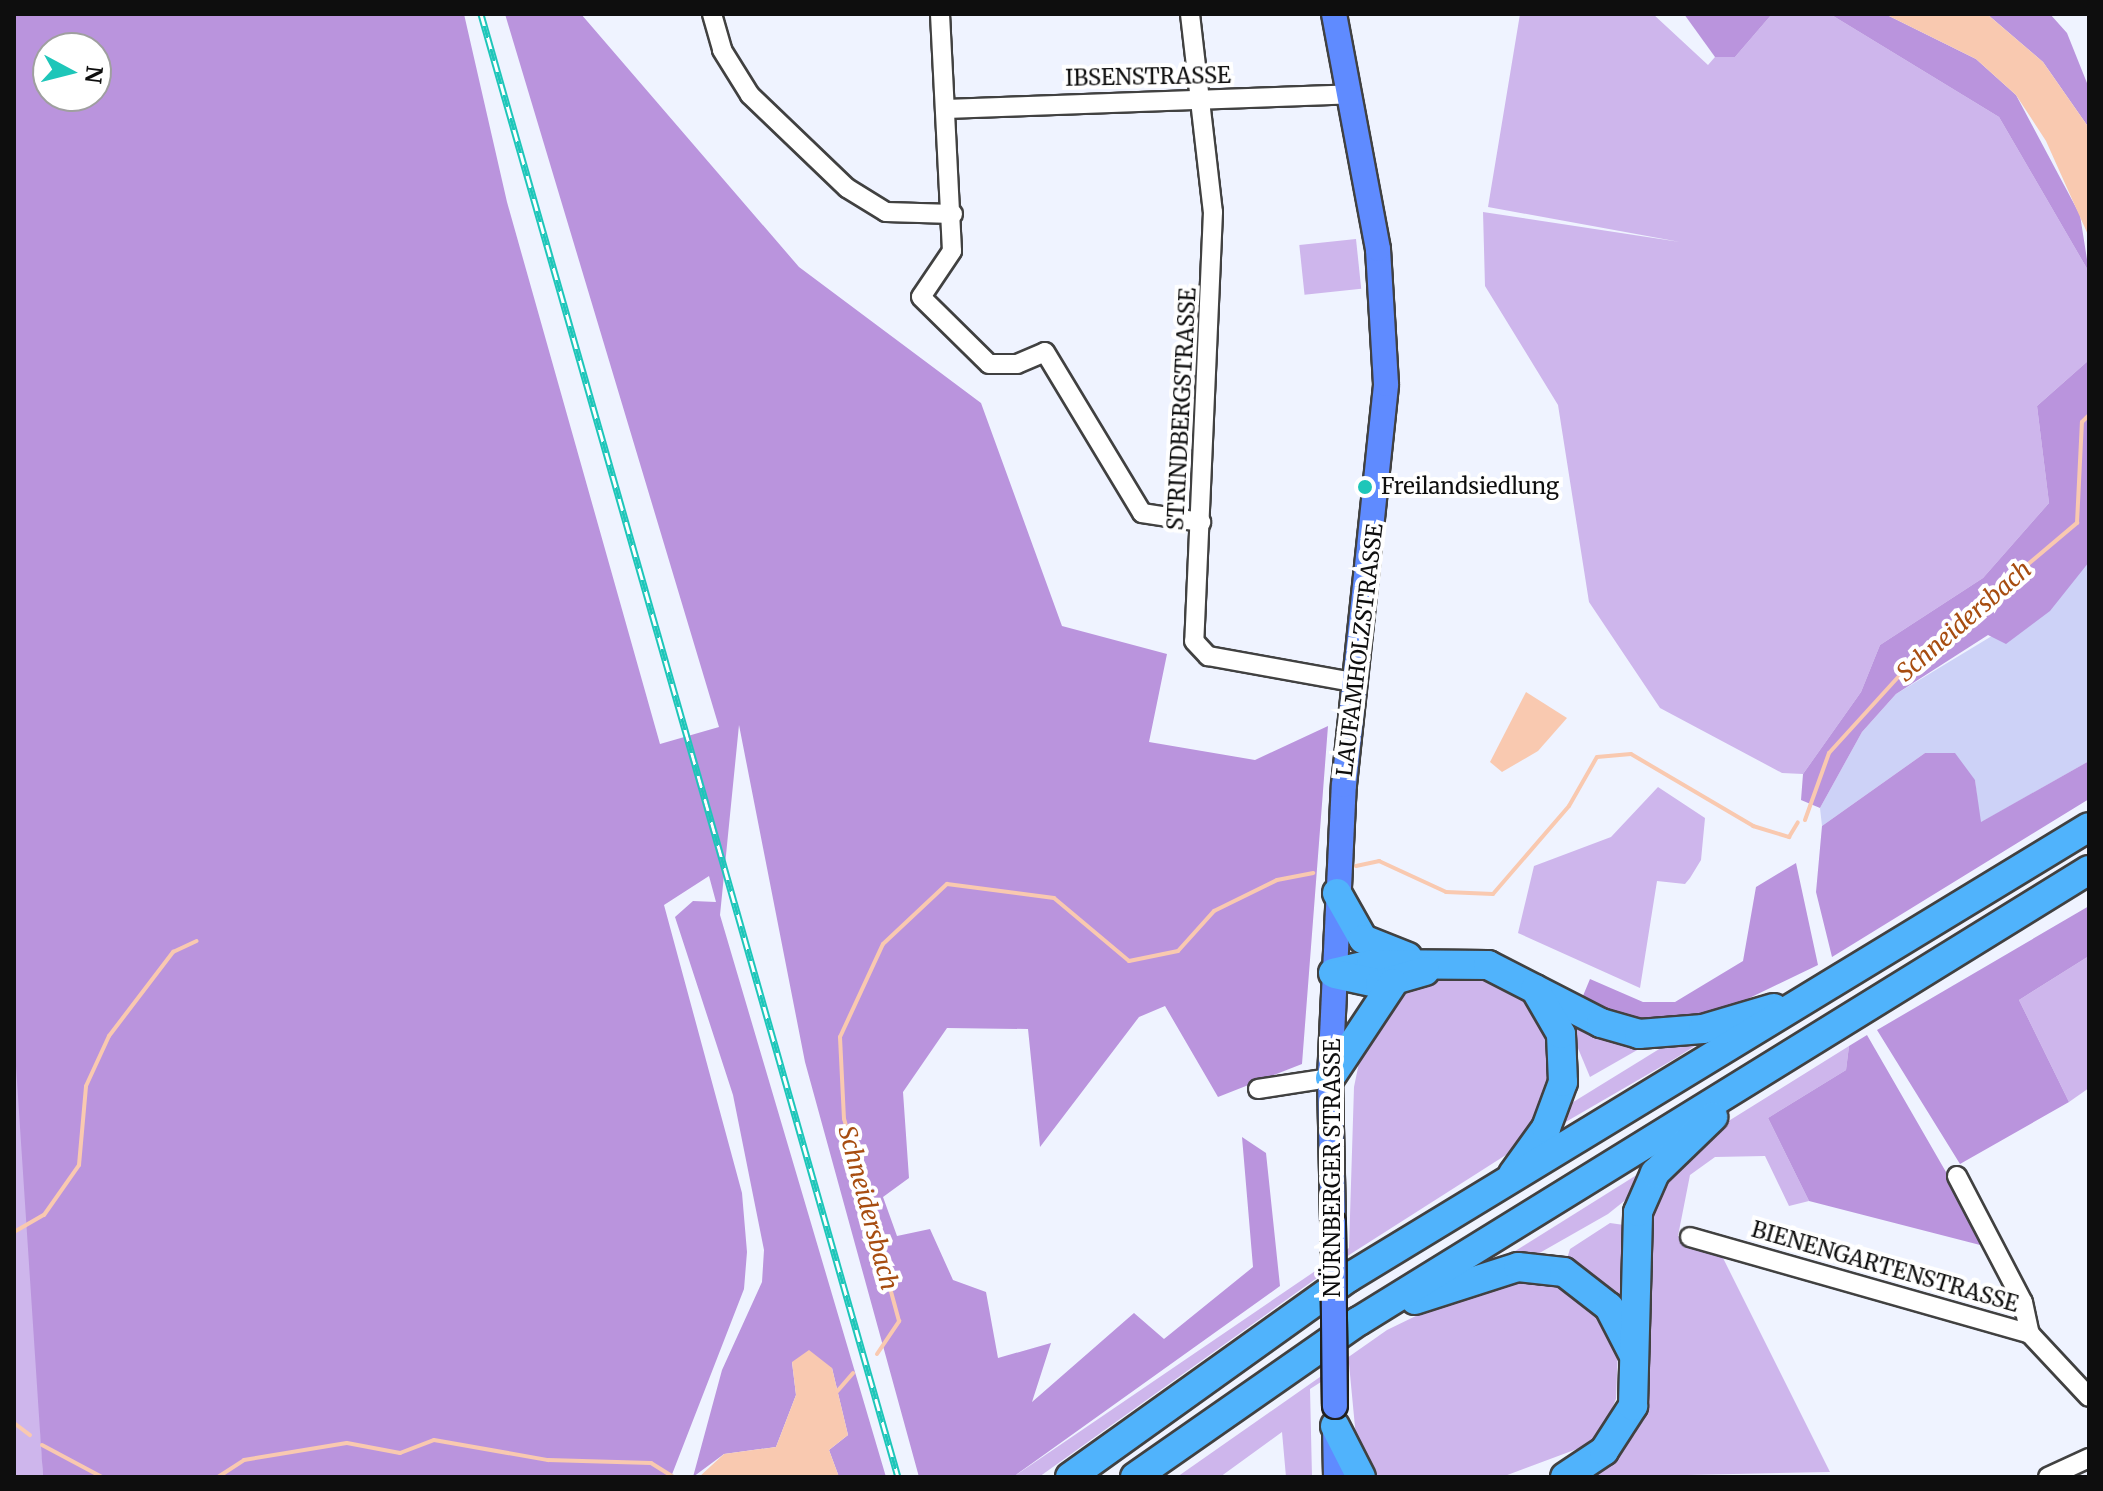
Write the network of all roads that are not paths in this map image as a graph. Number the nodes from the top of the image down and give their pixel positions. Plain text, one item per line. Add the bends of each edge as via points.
1 (712, 14) edge
2 (940, 14) edge
3 (1190, 14) edge
4 (1334, 14) edge
5 (1350, 94) junction
6 (1199, 101) junction
7 (948, 109) junction
8 (953, 214) junction
9 (1201, 522) junction
10 (1353, 682) junction
11 (2089, 827) edge
12 (1339, 860) joint
13 (2089, 870) edge
14 (1337, 893) junction
15 (1444, 963) junction
16 (1333, 973) junction
17 (1393, 983) junction
18 (1532, 985) junction
19 (1813, 997) junction
20 (1781, 1060) junction
21 (1330, 1078) junction
22 (1258, 1089) dead end
23 (1957, 1176) dead end
24 (1505, 1183) junction
25 (1690, 1237) dead end
26 (1359, 1321) junction
27 (2030, 1334) junction
28 (1638, 1375) junction
29 (2089, 1397) edge
30 (1335, 1416) junction
31 (2089, 1458) edge
32 (1070, 1477) edge
33 (1135, 1477) edge
34 (1336, 1477) edge
35 (1361, 1477) edge
36 (1565, 1477) edge
37 (2048, 1477) edge

1 - 8 street via 722,50 750,95 847,188 886,212
2 - 7 street
3 - 6 street, STRINDBERGSTRASSE
4 - 5 main road, LAUFAMHOLZSTRASSE
5 - 6 street, IBSENSTRASSE
5 - 10 main road, LAUFAMHOLZSTRASSE via 1378,249 1386,356 1379,498
6 - 7 street, IBSENSTRASSE
6 - 9 street, STRINDBERGSTRASSE via 1213,212
7 - 8 street
8 - 9 street via 948,262 921,297 989,364 1017,364 1045,352 1142,513
9 - 10 street, STRINDBERGSTRASSE via 1193,629 1200,650
10 - 12 main road, LAUFAMHOLZSTRASSE
11 - 19 highway
12 - 14 main road, NÜRNBERGER STRASSE
13 - 20 highway
14 - 15 highway via 1363,939 1392,953
14 - 16 main road, NÜRNBERGER STRASSE
15 - 16 highway
15 - 17 highway
15 - 18 highway via 1488,965
16 - 17 highway via 1353,982
16 - 21 main road, NÜRNBERGER STRASSE
17 - 21 highway
18 - 19 highway via 1601,1023 1659,1036
18 - 24 highway via 1561,1034 1563,1082 1546,1128
19 - 24 highway
20 - 26 highway
20 - 28 highway via 1670,1155 1645,1193 1632,1259
21 - 22 street
21 - 30 main road, NÜRNBERGER STRASSE, bridge
23 - 27 street via 2023,1302
24 - 32 highway via 1257,1339
25 - 27 street, BIENENGARTENSTRASSE
26 - 28 highway via 1455,1285 1538,1266 1595,1292 1618,1320
26 - 33 highway
27 - 29 street, BIENENGARTENSTRASSE
28 - 36 highway via 1615,1439
30 - 34 main road, NÜRNBERGER STRASSE
30 - 35 highway
31 - 37 street

